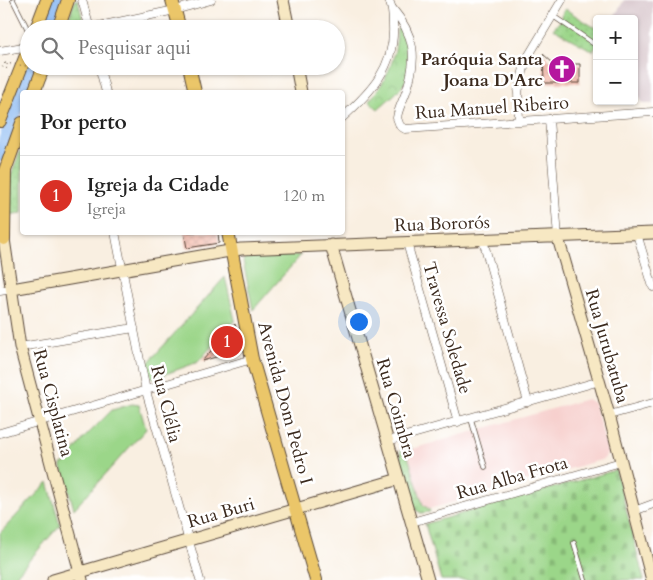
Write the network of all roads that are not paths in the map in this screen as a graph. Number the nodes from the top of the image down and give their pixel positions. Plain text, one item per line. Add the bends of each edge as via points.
1 (13, 0) edge
2 (48, 0) edge
3 (68, 0) edge
4 (211, 0) edge
5 (284, 0) edge
6 (562, 0) edge
7 (83, 3) edge
8 (391, 3) edge
9 (174, 5) edge
10 (553, 16) junction
11 (23, 20) edge
12 (40, 20) edge
13 (61, 20) edge
14 (86, 20) edge
15 (118, 20) edge
16 (178, 20) edge
17 (287, 20) edge
18 (593, 43) edge
19 (20, 48) edge
20 (0, 51) edge
21 (20, 70) edge
22 (41, 75) edge
23 (101, 75) edge
24 (191, 75) edge
25 (298, 75) edge
26 (35, 90) edge
27 (105, 90) edge
28 (195, 90) edge
29 (301, 90) edge
30 (653, 112) edge
31 (345, 115) edge
32 (549, 119) junction
33 (0, 121) edge
34 (519, 121) junction
35 (20, 129) edge
36 (5, 170) junction
37 (0, 186) edge
38 (653, 233) edge
39 (637, 234) junction
40 (116, 235) edge
41 (229, 235) edge
42 (2, 236) edge
43 (558, 238) junction
44 (482, 240) junction
45 (407, 243) junction
46 (331, 245) junction
47 (232, 250) junction
48 (122, 269) junction
49 (653, 288) edge
50 (12, 289) junction
51 (0, 291) edge
52 (134, 328) junction
53 (20, 347) junction
54 (252, 359) junction
55 (600, 381) junction
56 (146, 391) junction
57 (528, 402) junction
58 (653, 403) edge
59 (609, 416) junction
60 (470, 418) junction
61 (39, 422) junction
62 (458, 422) junction
63 (0, 433) edge
64 (388, 441) junction
65 (621, 462) junction
66 (485, 467) dead end
67 (399, 479) junction
68 (653, 504) edge
69 (296, 509) junction
70 (634, 511) junction
71 (412, 522) junction
72 (188, 541) junction
73 (574, 543) dead end
74 (81, 576) edge
75 (53, 580) edge
76 (200, 580) edge
77 (316, 580) edge
78 (428, 580) edge
79 (585, 580) edge
80 (652, 580) edge

1 - 11 lane
2 - 12 main road
3 - 13 main road
4 - 9 street
5 - 17 street
6 - 10 street
7 - 14 street
8 - 31 street via 393,42 383,73 373,88
8 - 34 street, Rua Manuel Ribeiro via 406,25 413,49 410,76 398,113 400,126 411,130
9 - 15 street
9 - 16 main road
10 - 18 lane
10 - 34 street via 522,70 518,92
19 - 20 street
21 - 33 main road
22 - 26 main road
23 - 27 street
24 - 28 main road
25 - 29 street
30 - 32 street, Rua Manuel Ribeiro
32 - 34 street, Rua Manuel Ribeiro
32 - 43 street, Rua Jurubatuba
35 - 36 main road
36 - 37 main road
36 - 42 main road
38 - 39 street, Rua Bororós
39 - 43 street, Rua Bororós
39 - 49 street
40 - 48 street, Rua Clélia
41 - 47 main road, Avenida Dom Pedro I
42 - 50 street, Rua Cisplatina
43 - 44 street, Rua Bororós
43 - 55 street, Rua Jurubatuba
44 - 45 street, Rua Bororós
44 - 57 street
45 - 46 street, Rua Bororós
45 - 62 street, Travessa Soledade
46 - 47 street, Rua Bororós
46 - 64 street, Rua Coimbra
47 - 48 street, Rua Bororós
47 - 54 main road, Avenida Dom Pedro I
48 - 50 street, Rua Bororós
48 - 52 street, Rua Clélia
50 - 51 street
50 - 53 street, Rua Cisplatina
52 - 53 street
52 - 56 street, Rua Clélia
53 - 61 street, Rua Cisplatina
54 - 56 street
54 - 69 main road, Avenida Dom Pedro I
55 - 57 street
55 - 59 street, Rua Jurubatuba
56 - 61 street
56 - 72 street, Rua Clélia
57 - 60 street
58 - 59 street
59 - 65 street, Rua Jurubatuba
60 - 62 street
60 - 66 lane
61 - 63 street
61 - 74 street, Rua Cisplatina
62 - 64 street
64 - 67 street, Rua Coimbra
65 - 70 street, Rua Jurubatuba
65 - 71 street, Rua Alba Frota
67 - 69 street, Rua Buri
67 - 71 street, Rua Coimbra
68 - 70 street
69 - 72 street, Rua Buri
69 - 77 main road, Avenida Dom Pedro I
70 - 80 street, Rua Jurubatuba
71 - 78 street, Rua Coimbra
72 - 74 street, Rua Buri
72 - 76 street, Rua Clélia
73 - 79 lane
74 - 75 street, Rua Buri

